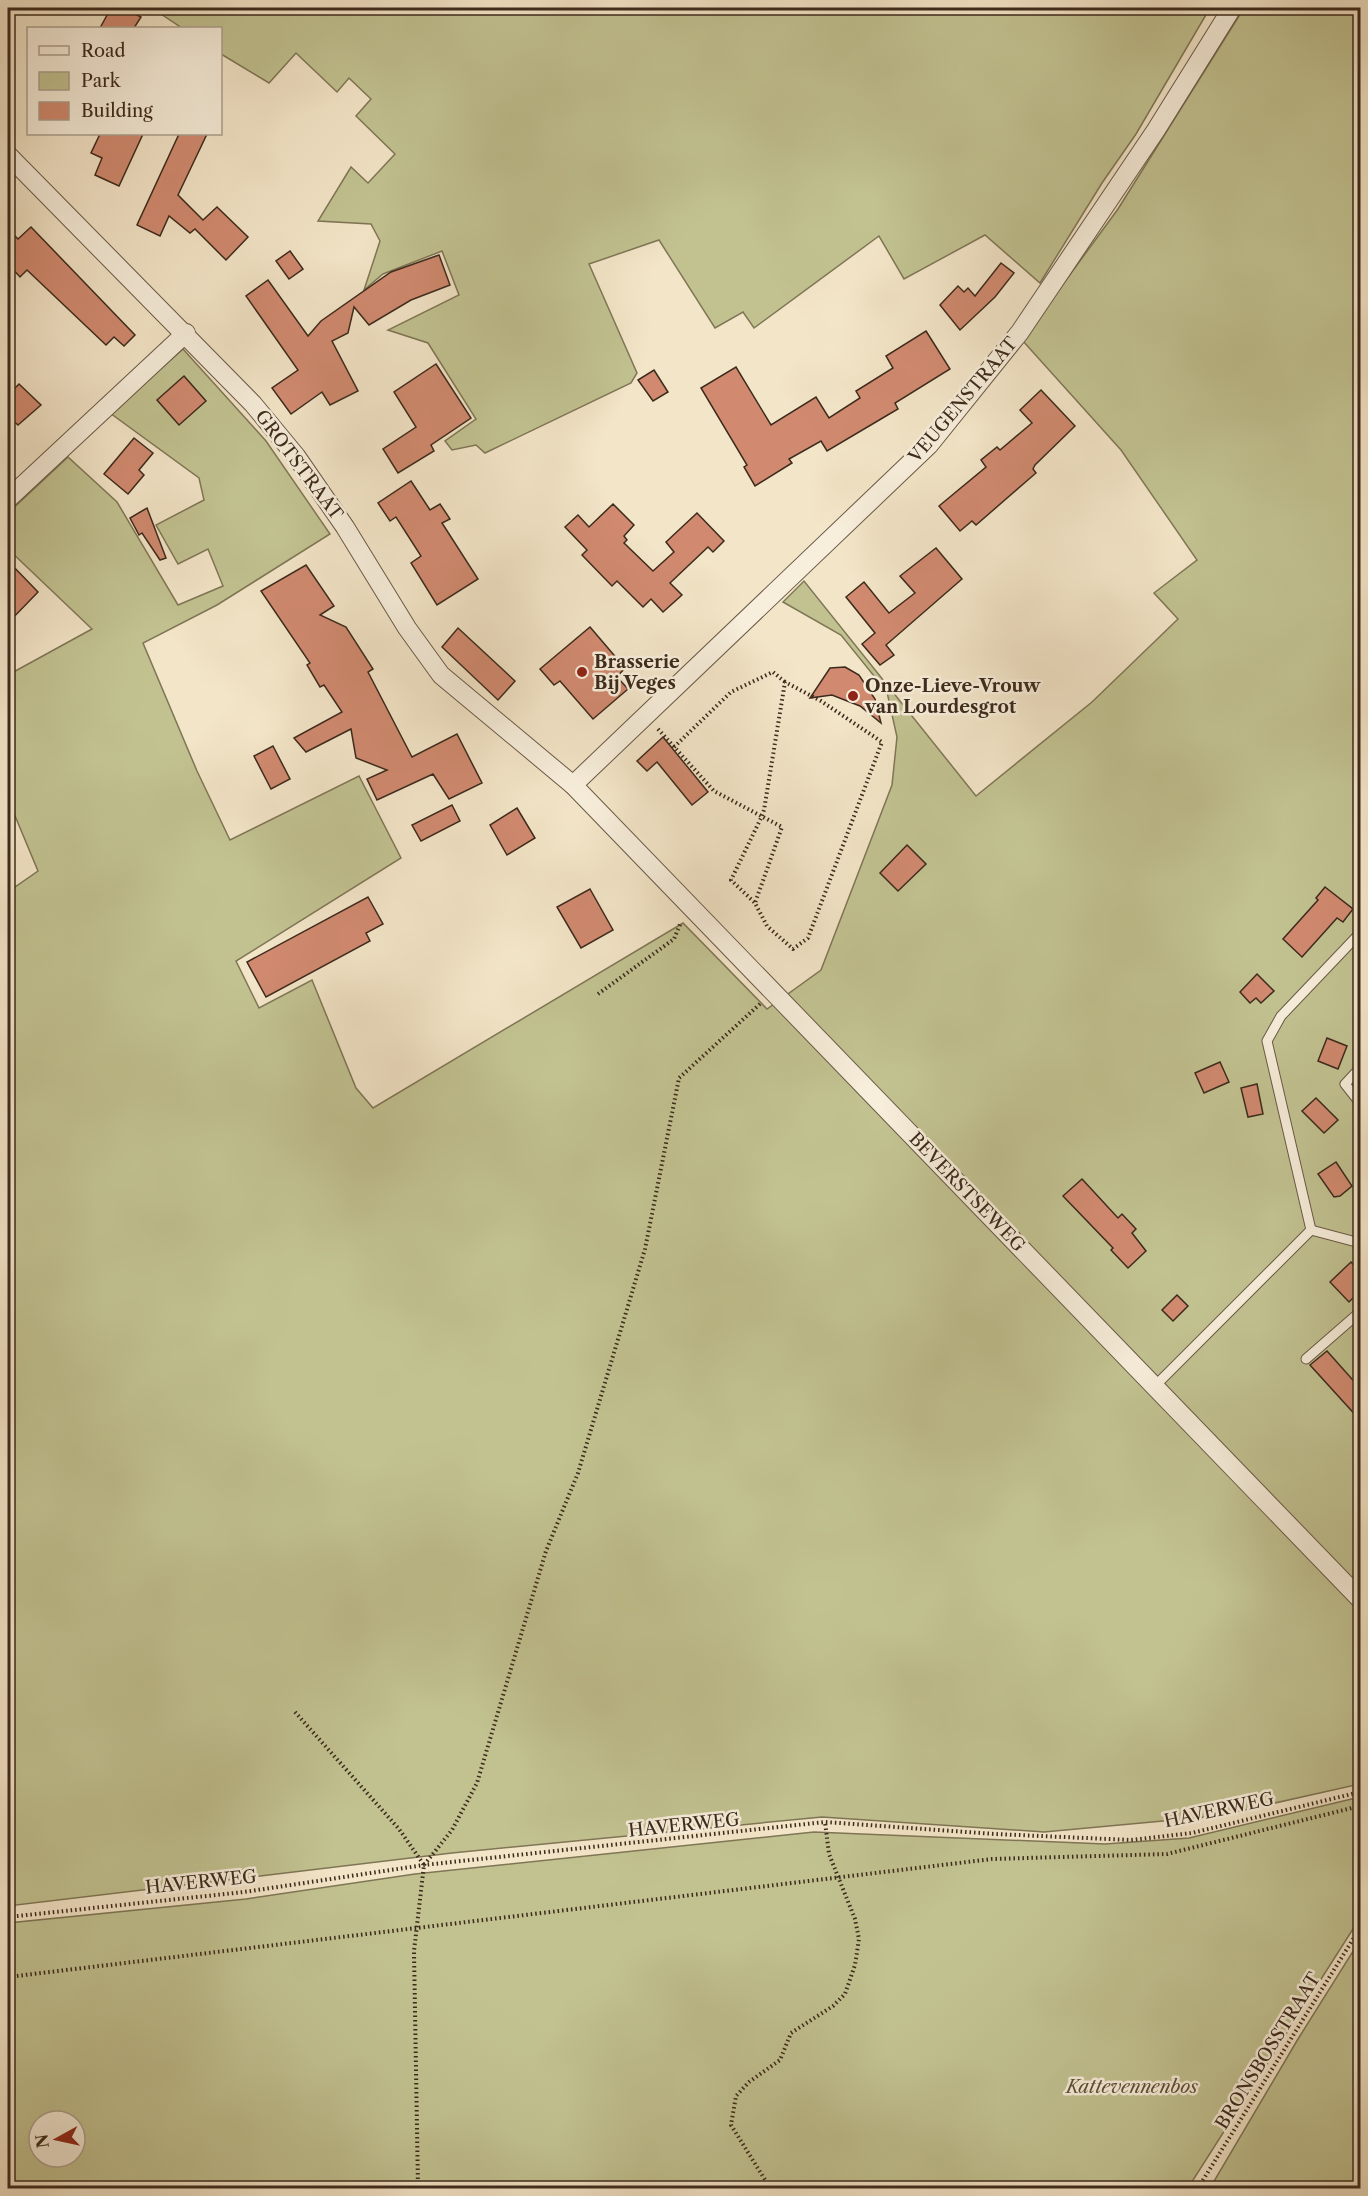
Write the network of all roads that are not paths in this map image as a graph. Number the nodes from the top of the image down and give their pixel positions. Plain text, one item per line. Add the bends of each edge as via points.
1 (1232, 8) edge
2 (8, 155) edge
3 (186, 333) junction
4 (8, 499) edge
5 (573, 785) junction
6 (1360, 933) edge
7 (1360, 1068) edge
8 (1360, 1102) edge
9 (1311, 1230) junction
10 (1360, 1244) edge
11 (1360, 1312) edge
12 (1306, 1359) dead end
13 (1155, 1386) junction
14 (1360, 1599) edge

1 - 5 street, VEUGENSTRAAT via 1156,130 1020,332 929,445
2 - 3 street, GROTSTRAAT
3 - 4 street
3 - 5 street, GROTSTRAAT via 296,456 441,675
5 - 13 street, BEVERSTSEWEG
6 - 9 lane via 1281,1016 1267,1041
7 - 8 lane via 1344,1084
9 - 10 lane
9 - 13 lane
11 - 12 lane
13 - 14 street, BEVERSTSEWEG

